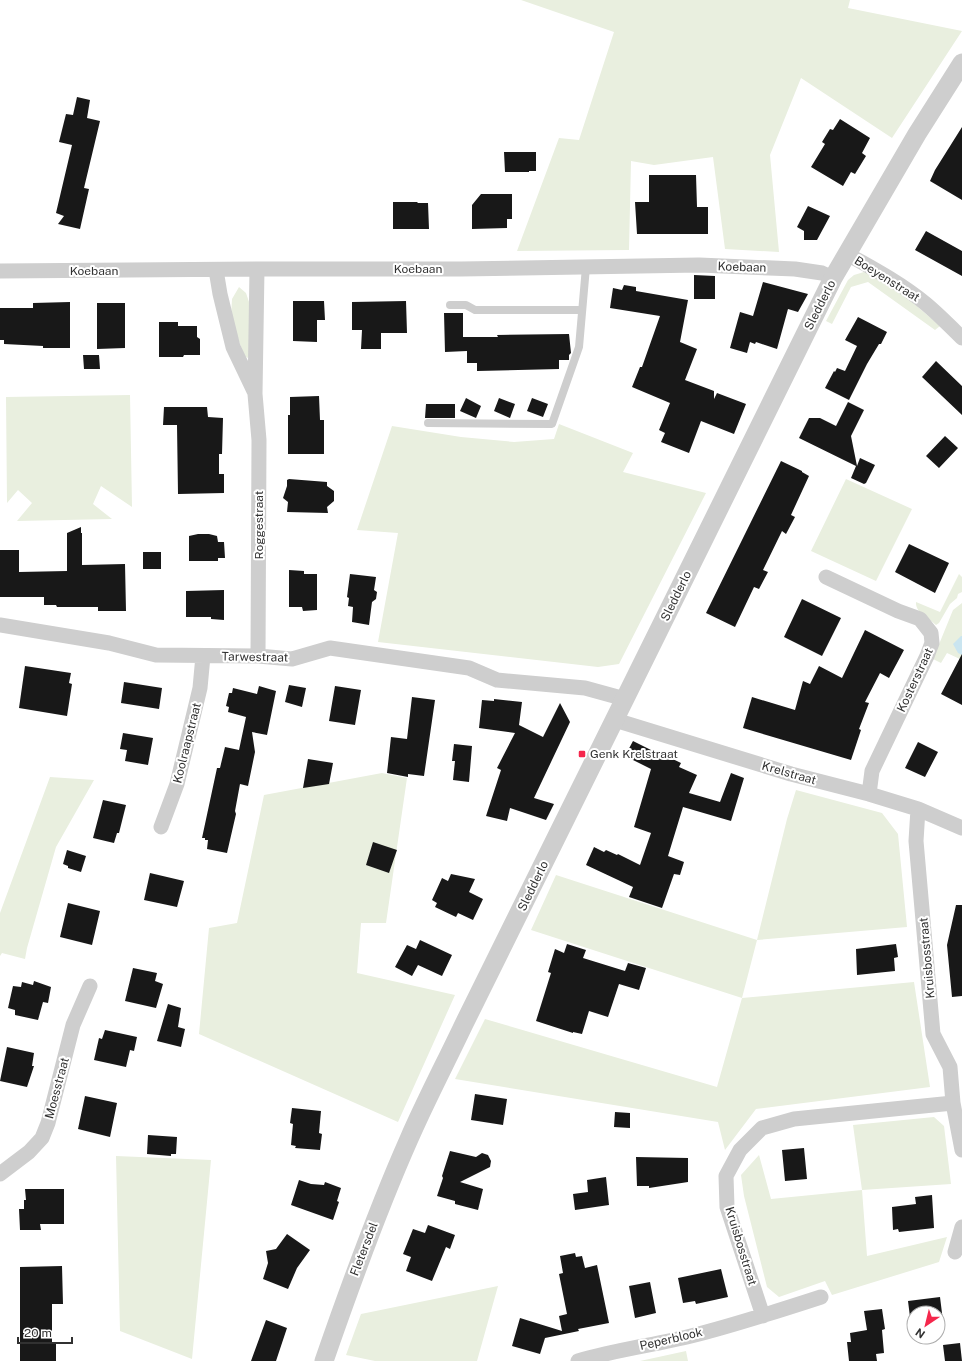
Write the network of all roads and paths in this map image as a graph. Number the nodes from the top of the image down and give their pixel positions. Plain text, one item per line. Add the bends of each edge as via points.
1 (962, 63) edge
2 (847, 254) junction
3 (586, 267) junction
4 (257, 269) junction
5 (216, 270) junction
6 (0, 272) edge
7 (833, 278) junction
8 (450, 305) dead end
9 (582, 310) junction
10 (962, 338) edge
11 (255, 394) junction
12 (428, 423) dead end
13 (826, 577) dead end
14 (0, 625) edge
15 (203, 656) junction
16 (258, 656) junction
17 (625, 699) junction
18 (615, 720) junction
19 (869, 794) junction
20 (918, 809) junction
21 (161, 827) dead end
22 (962, 828) edge
23 (90, 986) dead end
24 (954, 1103) junction
25 (409, 1138) joint
26 (962, 1150) edge
27 (0, 1174) edge
28 (962, 1227) edge
29 (955, 1252) dead end
30 (821, 1297) dead end
31 (763, 1316) junction
32 (324, 1361) edge
33 (578, 1361) edge

1 - 2 street, Sledderlo
2 - 7 street, Sledderlo
2 - 10 street, Boeyenstraat via 905,288
3 - 4 street, Koebaan via 462,270
3 - 7 street, Koebaan via 699,265 795,269 822,273
3 - 9 lane
4 - 5 street, Koebaan
4 - 11 street, Roggestraat
5 - 6 street, Koebaan
5 - 11 street, Roggestraat via 233,347
7 - 17 street, Sledderlo
8 - 9 lane via 466,305 475,310
9 - 12 lane via 578,347 552,424
11 - 16 street, Roggestraat via 259,440
13 - 19 street, Kosterstraat via 920,619 931,634 932,643 927,656 872,771
14 - 15 street, Tarwestraat via 109,642 156,655
15 - 16 street, Tarwestraat
15 - 21 street, Koolraapstraat via 200,688 178,777
16 - 17 street, Tarwestraat via 292,659 330,648 469,668 497,680 585,688
17 - 18 street, Sledderlo
18 - 19 street, Krelstraat via 791,774
18 - 25 street, Sledderlo
19 - 20 street, Krelstraat
20 - 22 street, Krelstraat
20 - 24 street, Kruisbosstraat via 916,841 933,1034 950,1067
23 - 27 street, Moesstraat via 73,1025 42,1138 29,1152
24 - 26 street, Kruisbosstraat
24 - 31 street, Kruisbosstraat via 794,1119 762,1128 740,1150 726,1176 727,1206
25 - 32 street, Fletersdel via 352,1279
28 - 29 street
30 - 31 street
31 - 33 street, Peperblook via 691,1336

